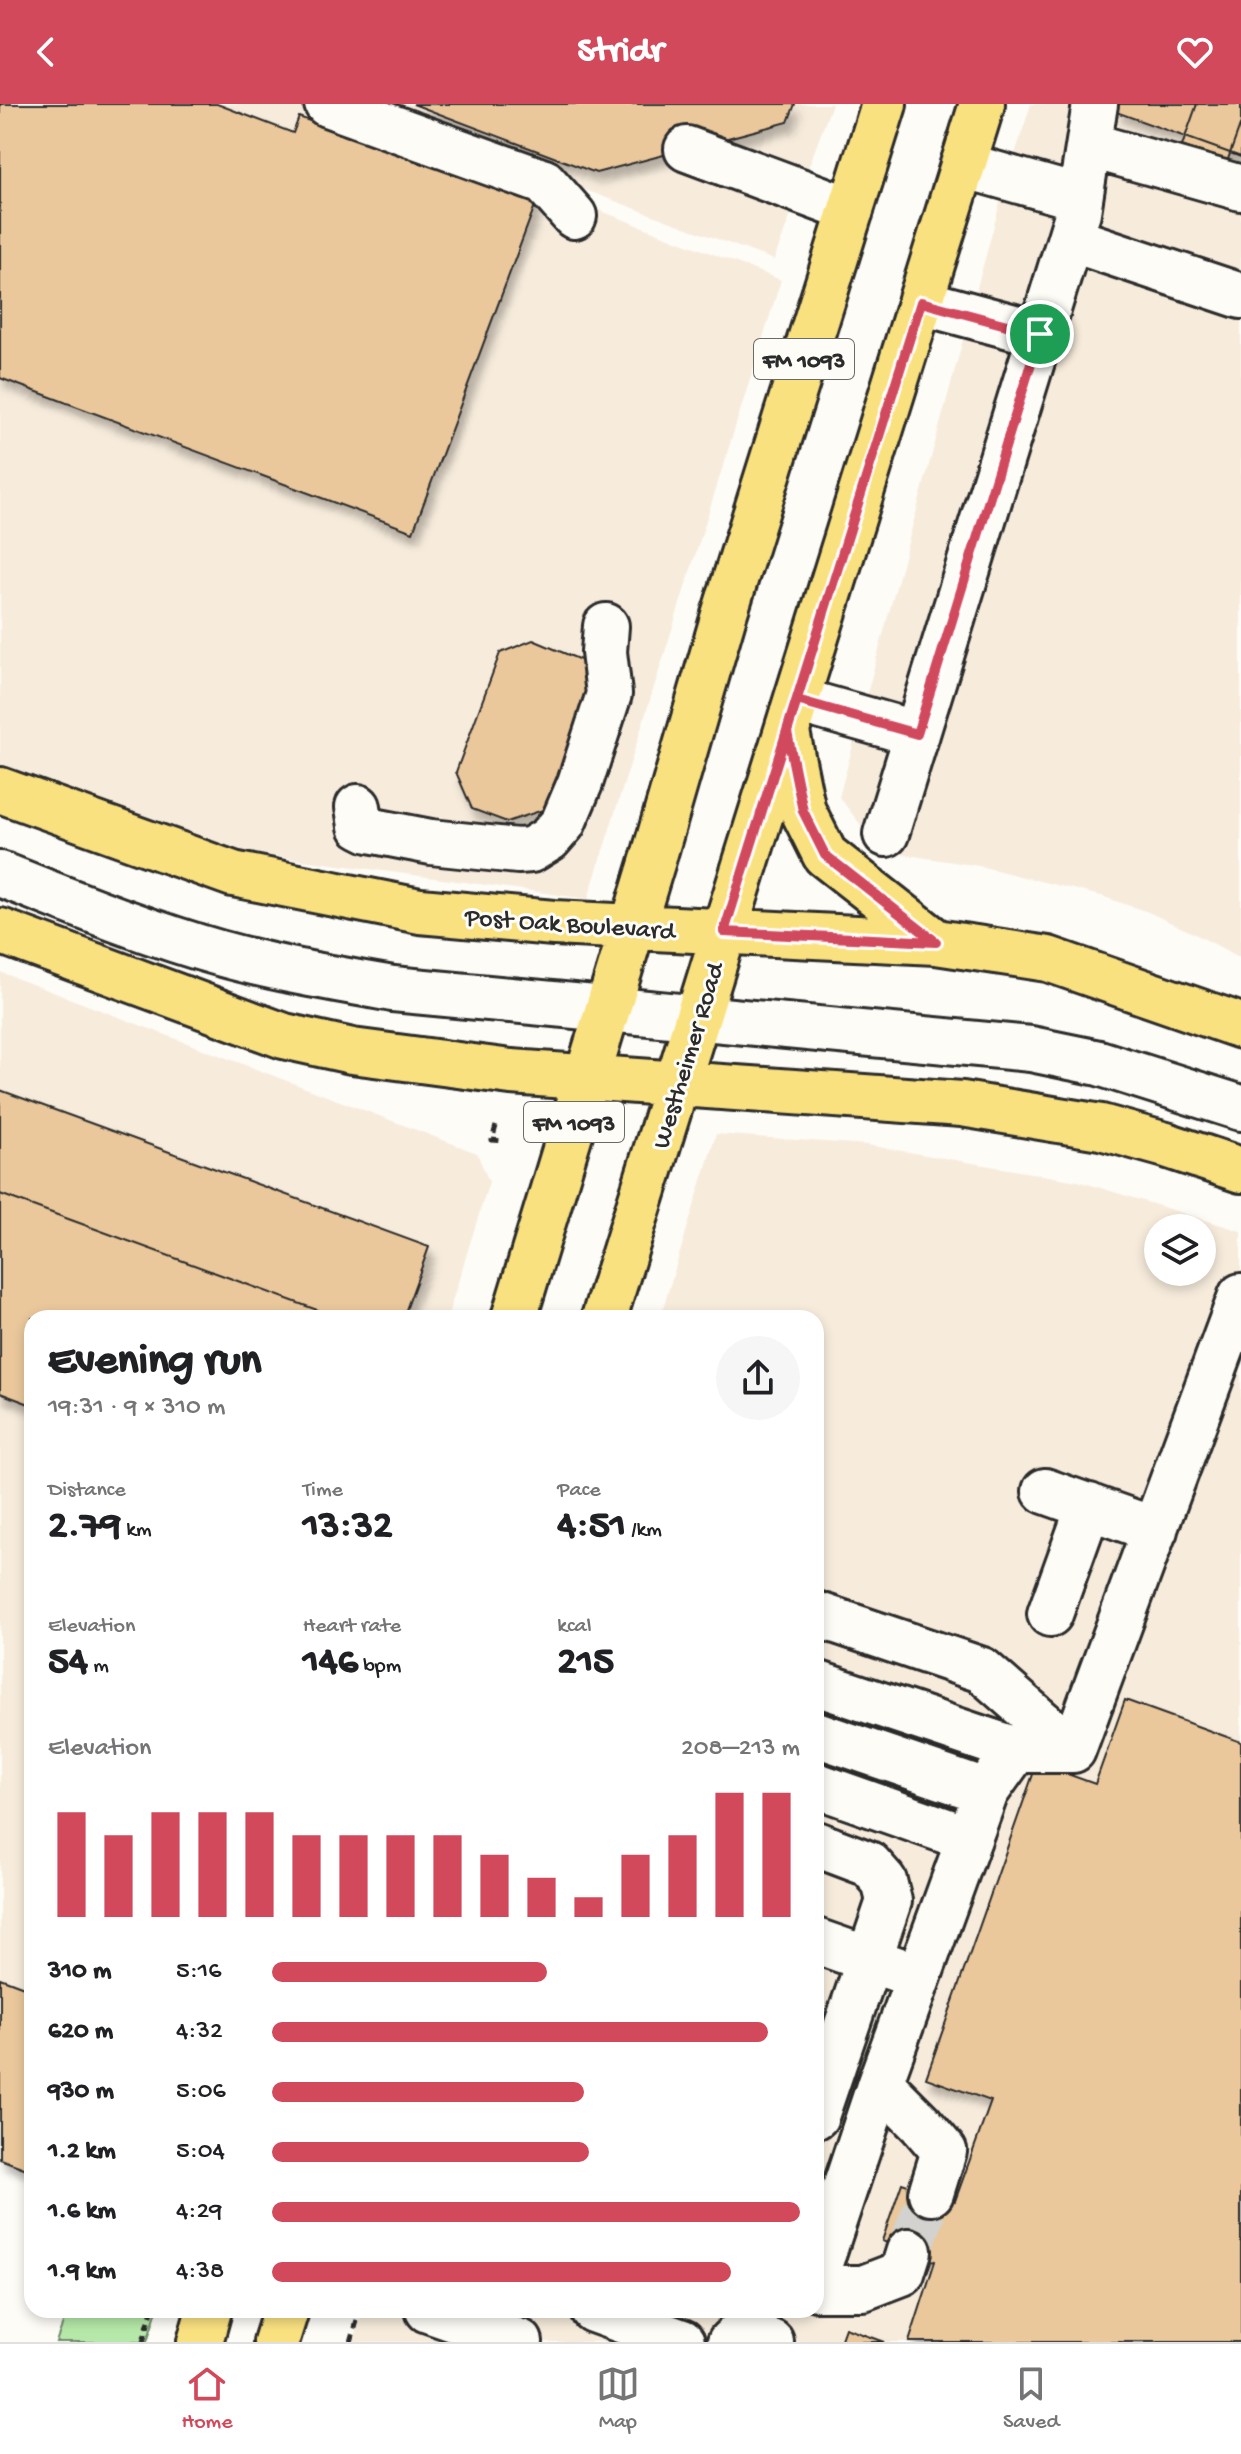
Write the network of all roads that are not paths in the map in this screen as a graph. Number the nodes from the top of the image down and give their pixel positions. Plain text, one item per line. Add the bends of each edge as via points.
1 (327, 104) edge
2 (982, 104) edge
3 (881, 105) edge
4 (1092, 125) edge
5 (687, 149) dead end
6 (963, 165) junction
7 (1241, 188) edge
8 (851, 210) junction
9 (574, 216) dead end
10 (1075, 218) junction
11 (1241, 296) edge
12 (921, 302) junction
13 (1040, 334) junction
14 (606, 626) dead end
15 (792, 716) junction
16 (917, 734) junction
17 (0, 790) edge
18 (358, 807) dead end
19 (886, 834) dead end
20 (0, 844) edge
21 (0, 874) edge
22 (632, 926) junction
23 (0, 931) edge
24 (724, 932) junction
25 (936, 942) junction
26 (612, 995) junction
27 (702, 1003) junction
28 (1241, 1026) edge
29 (588, 1077) junction
30 (1241, 1077) edge
31 (677, 1084) junction
32 (1241, 1108) edge
33 (1241, 1170) edge
34 (1241, 1296) edge
35 (516, 1310) edge
36 (606, 1310) edge
37 (1045, 1491) dead end
38 (1089, 1506) junction
39 (1155, 1530) junction
40 (1050, 1614) dead end
41 (824, 1617) edge
42 (824, 1686) edge
43 (824, 1737) edge
44 (1016, 1750) junction
45 (1073, 1750) junction
46 (824, 1788) edge
47 (986, 1792) junction
48 (969, 1839) junction
49 (824, 1847) edge
50 (824, 1944) edge
51 (870, 1960) junction
52 (917, 1977) junction
53 (880, 2083) junction
54 (824, 2093) edge
55 (931, 2193) tunnel mouth
56 (824, 2251) edge
57 (909, 2251) tunnel mouth
58 (824, 2288) edge
59 (207, 2318) edge
60 (258, 2318) edge
61 (284, 2318) edge
62 (416, 2318) edge
63 (451, 2318) edge
64 (615, 2318) edge
65 (801, 2318) edge
66 (200, 2342) edge
67 (261, 2342) edge
68 (276, 2342) edge
69 (407, 2342) edge
70 (520, 2342) edge
71 (682, 2342) edge
72 (792, 2342) edge

1 - 9 lane via 544,182
2 - 6 main road, Westheimer Road / FM 1093
3 - 8 main road, FM 1093
4 - 7 lane
4 - 10 lane
5 - 8 lane
6 - 10 lane
6 - 12 main road, Westheimer Road / FM 1093
8 - 22 main road, FM 1093
10 - 11 lane
10 - 13 lane
12 - 13 lane
12 - 15 main road, Westheimer Road / FM 1093
13 - 16 lane
14 - 18 lane via 609,694 569,810 549,839 518,851 431,842 369,830 361,826
15 - 16 lane
15 - 24 main road, Westheimer Road / FM 1093
15 - 25 main road via 803,811 825,855
16 - 19 lane
17 - 22 main road, Post Oak Boulevard via 233,874 420,911
20 - 26 lane via 250,935
21 - 26 lane via 155,933 298,972 393,989
22 - 24 main road, Post Oak Boulevard
22 - 26 main road, FM 1093
23 - 29 main road via 284,1036 352,1051
24 - 25 main road, Post Oak Boulevard
24 - 27 main road, Westheimer Road / FM 1093
25 - 28 main road, Post Oak Boulevard via 1048,959
26 - 27 lane
26 - 29 main road, FM 1093
27 - 30 lane via 968,1015 1036,1024 1150,1049
27 - 31 main road, Westheimer Road / FM 1093
27 - 32 lane via 1031,1049 1099,1063
29 - 31 main road
29 - 35 main road, FM 1093
31 - 33 main road via 905,1098 1032,1114 1101,1127
31 - 36 main road, Westheimer Road / FM 1093
34 - 39 lane
37 - 38 lane
38 - 39 lane
38 - 40 lane
39 - 45 lane
41 - 45 lane via 982,1670
42 - 44 lane
43 - 47 lane
44 - 45 lane
44 - 47 lane
46 - 48 lane
47 - 48 lane
48 - 52 lane
49 - 51 lane via 869,1864 884,1881 889,1901
50 - 51 lane
51 - 52 lane
51 - 54 lane
52 - 53 lane
53 - 55 lane via 944,2151
53 - 56 lane
57 - 58 lane via 902,2273 863,2288
59 - 66 main road
60 - 67 main road
61 - 68 main road
62 - 69 lane
63 - 70 lane
64 - 71 lane
65 - 72 lane

